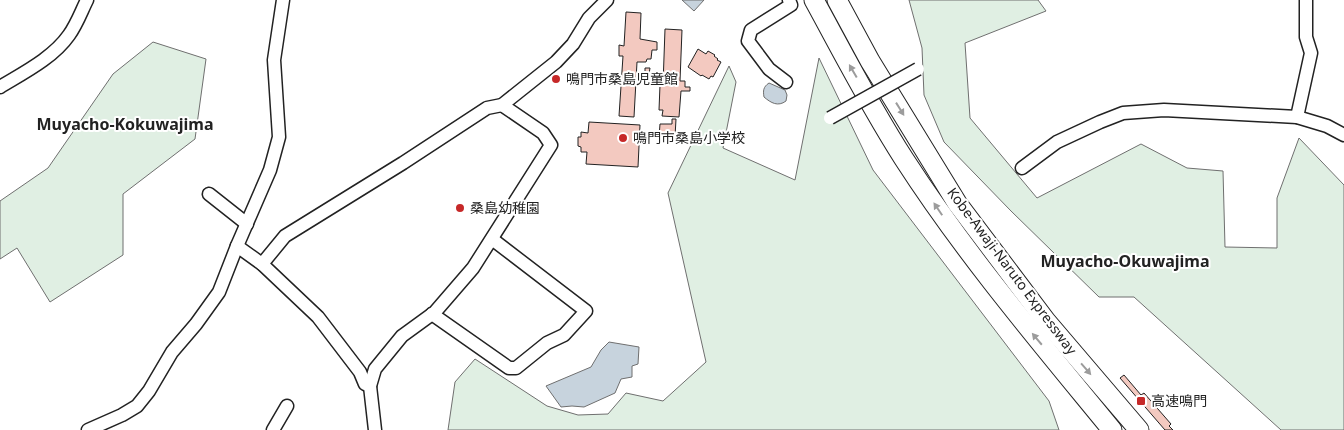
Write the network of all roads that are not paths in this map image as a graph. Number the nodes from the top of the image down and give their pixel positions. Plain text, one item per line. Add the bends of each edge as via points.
1 (87, 0) edge
2 (283, 0) edge
3 (608, 0) edge
4 (788, 0) edge
5 (814, 0) edge
6 (837, 0) edge
7 (1306, 0) edge
8 (918, 69) dead end
9 (786, 82) dead end
10 (0, 87) edge
11 (502, 105) junction
12 (1297, 117) junction
13 (830, 118) dead end
14 (1344, 135) edge
15 (1022, 168) dead end
16 (209, 194) dead end
17 (247, 224) junction
18 (492, 239) junction
19 (237, 246) junction
20 (262, 264) junction
21 (432, 314) junction
22 (370, 386) junction
23 (287, 406) dead end
24 (88, 430) edge
25 (273, 430) edge
26 (375, 430) edge
27 (1112, 430) edge
28 (1139, 430) edge

1 - 10 street via 68,37 48,56
2 - 17 street via 274,60 279,137 270,170
3 - 11 street via 556,62
4 - 9 street via 791,5 751,30 748,40 770,69
27 -> 5 highway, Kobe-Awaji-Naruto Expressway via 959,239 903,158
6 -> 28 highway, Kobe-Awaji-Naruto Expressway via 957,203 1046,321
7 - 12 street via 1306,37 1311,53
8 - 13 street, bridge
11 - 18 street via 543,133 551,145
11 - 20 street via 487,108 285,236
12 - 14 street
12 - 15 street via 1164,110 1123,113 1057,142
16 - 17 street
17 - 19 street
18 - 21 street via 473,268
18 - 21 street via 586,311 564,334 516,368 509,368
19 - 20 street
19 - 24 street via 219,292 172,352 137,406
20 - 22 street via 318,317 360,372 365,384
21 - 22 street via 402,336 375,369
22 - 26 street
23 - 25 street

